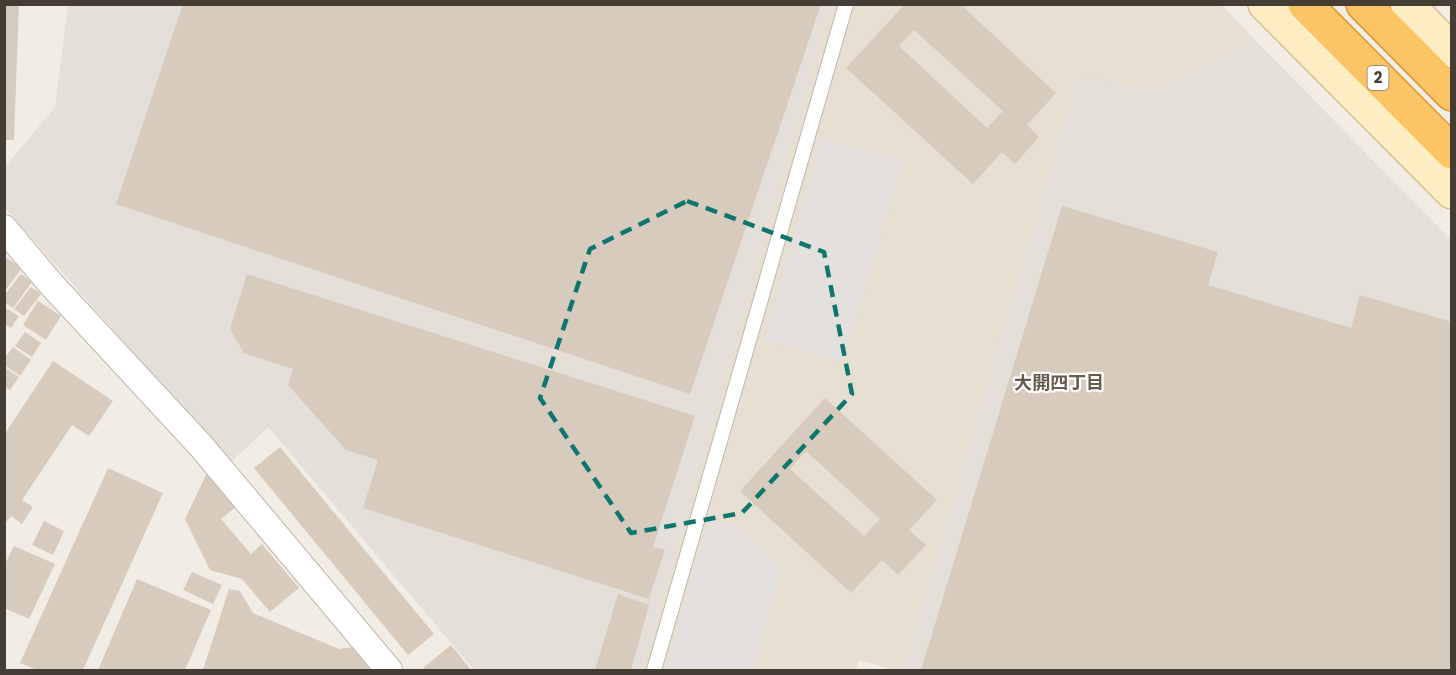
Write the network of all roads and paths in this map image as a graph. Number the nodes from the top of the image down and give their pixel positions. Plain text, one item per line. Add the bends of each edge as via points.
1 (846, 4) edge
2 (1265, 4) edge
3 (1305, 4) edge
4 (1363, 4) edge
5 (1407, 4) edge
6 (1452, 51) edge
7 (1452, 94) edge
8 (1452, 152) edge
9 (1452, 192) edge
10 (4, 228) edge
11 (389, 670) edge
12 (654, 670) edge

1 - 12 lane
2 - 9 street
3 - 8 highway, 2
4 - 7 highway
5 - 6 street
10 - 11 street via 201,446

